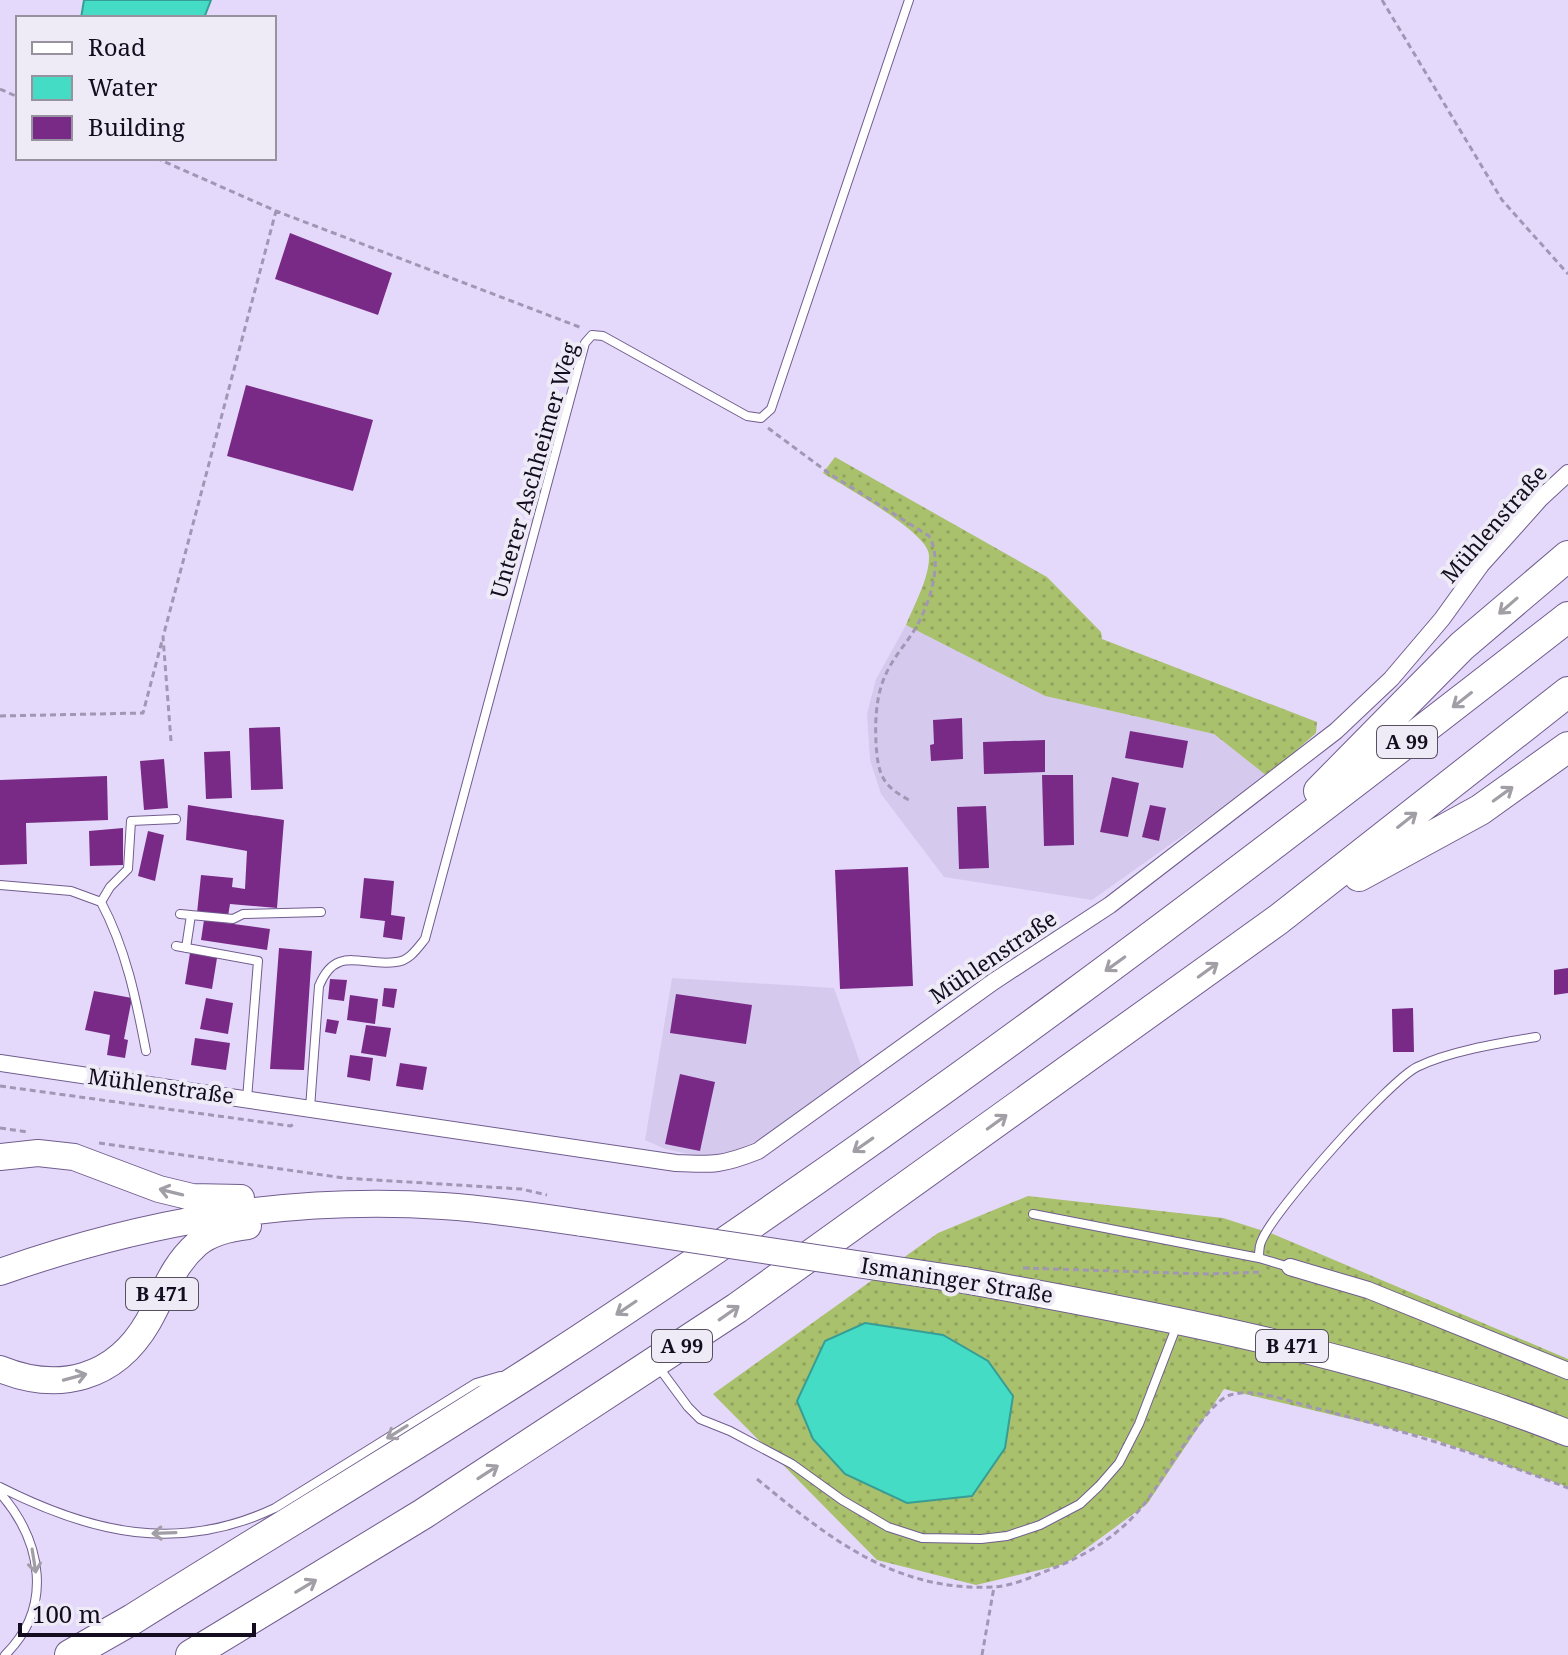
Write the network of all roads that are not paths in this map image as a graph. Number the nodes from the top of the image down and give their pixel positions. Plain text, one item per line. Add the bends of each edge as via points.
1 (909, 0) edge
2 (1568, 473) edge
3 (1568, 556) edge
4 (1568, 617) edge
5 (1568, 692) edge
6 (1568, 747) edge
7 (176, 819) dead end
8 (1245, 867) junction
9 (0, 885) edge
10 (101, 902) junction
11 (321, 912) dead end
12 (180, 914) dead end
13 (191, 915) junction
14 (1279, 919) junction
15 (1536, 1037) dead end
16 (146, 1051) dead end
17 (0, 1063) edge
18 (247, 1100) junction
19 (310, 1108) junction
20 (0, 1157) edge
21 (331, 1205) junction
22 (1033, 1214) dead end
23 (1259, 1258) junction
24 (1290, 1267) joint
25 (0, 1272) edge
26 (1179, 1320) junction
27 (656, 1363) junction
28 (543, 1364) junction
29 (0, 1369) edge
30 (1568, 1371) edge
31 (1568, 1433) edge
32 (0, 1490) edge
33 (5, 1655) edge
34 (70, 1655) edge
35 (191, 1655) edge

1 - 19 lane, Unterer Aschheimer Weg via 771,409 761,418 747,416 603,336 592,335 585,343 425,939 398,962 348,960 325,970 319,986
2 - 19 street, Mühlenstraße via 1481,565 1391,679 1336,731 1110,905 758,1151 718,1165 676,1163
3 -> 8 highway via 1462,646
4 -> 8 highway, A 99
14 -> 5 highway, A 99
14 -> 6 highway via 1480,810
7 - 10 lane via 131,821 128,869
8 -> 28 highway, A 99 via 927,1101
9 - 10 lane via 71,891
10 - 16 lane via 133,983
11 - 13 lane via 243,914 233,919
12 - 13 lane
13 - 18 lane via 181,947 258,961
27 -> 14 highway, A 99
15 - 23 lane via 1435,1060 1398,1080 1280,1210 1261,1241
17 - 18 street, Mühlenstraße
18 - 19 street, Mühlenstraße
21 -> 20 main road, B 471 via 298,1195 192,1197 74,1157
21 - 25 main road via 199,1217 87,1243
21 - 26 main road, Ismaninger Straße / B 471, bridge via 441,1206 582,1223 964,1280
29 -> 21 main road, B 471 via 48,1382 103,1368 131,1347 173,1270 199,1243 225,1229 302,1218
22 - 23 lane
23 - 24 lane
24 - 30 street via 1368,1290
26 - 27 lane via 1139,1424 1119,1463 1099,1486 1080,1504 1040,1525 981,1539 922,1538 888,1527 792,1464 700,1419
26 - 31 main road, Ismaninger Straße / B 471 via 1404,1377
35 -> 27 highway, A 99
28 -> 32 lane via 476,1383 246,1522 142,1534 71,1519
28 - 34 highway, A 99
32 -> 33 lane via 29,1536 37,1565 27,1625

